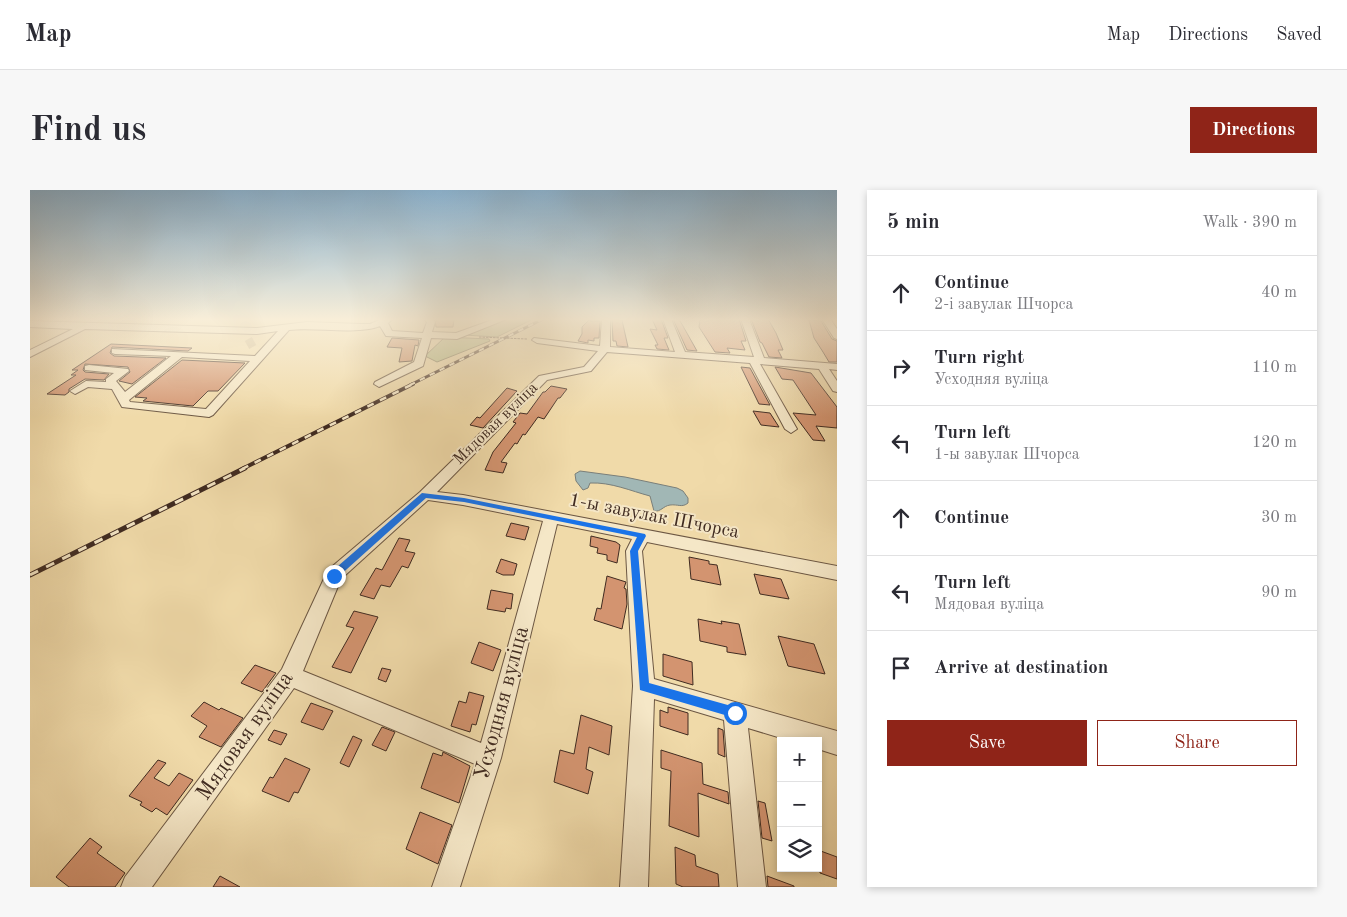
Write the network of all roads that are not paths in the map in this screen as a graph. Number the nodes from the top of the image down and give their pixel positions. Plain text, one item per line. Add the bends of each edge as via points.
1 (127, 352) edge
2 (240, 352) tunnel mouth
3 (263, 352) tunnel mouth
4 (423, 352) edge
5 (603, 352) edge
6 (643, 352) edge
7 (754, 352) edge
8 (180, 354) junction
9 (681, 354) joint
10 (234, 357) junction
11 (258, 359) junction
12 (756, 361) junction
13 (822, 366) junction
14 (837, 367) edge
15 (89, 368) dead end
16 (379, 384) dead end
17 (113, 386) junction
18 (837, 389) edge
19 (75, 391) dead end
20 (122, 400) junction
21 (791, 429) dead end
22 (441, 478) junction
23 (425, 495) junction
24 (464, 500) junction
25 (552, 518) junction
26 (642, 536) junction
27 (837, 573) edge
28 (290, 676) junction
29 (644, 686) junction
30 (735, 713) junction
31 (837, 744) edge
32 (489, 758) junction
33 (136, 887) edge
34 (446, 887) edge
35 (634, 887) edge
36 (752, 887) edge

1 - 8 street
2 - 10 street
3 - 11 street
4 - 16 street via 419,364
5 - 22 street, Мядовая вуліца via 587,369 543,378
6 - 9 street
7 - 12 street
8 - 10 street
8 - 20 street
9 - 12 street
10 - 11 street
11 - 20 street via 208,413 132,408
12 - 13 street
12 - 21 street
13 - 14 street
13 - 18 street
15 - 17 street via 124,370 110,381
17 - 19 street via 86,384
17 - 20 street via 118,389
22 - 23 street, Мядовая вуліца
22 - 24 street
23 - 24 street, 1-ы завулак Шчорса
23 - 28 street, Мядовая вуліца via 334,576
24 - 25 street, 1-ы завулак Шчорса
25 - 26 street, 1-ы завулак Шчорса
25 - 32 street, Усходняя вуліца
26 - 27 street, 1-ы завулак Шчорса
26 - 29 street via 634,551
28 - 32 street
28 - 33 street, Мядовая вуліца
29 - 30 street
29 - 35 street
30 - 31 street
30 - 36 street
32 - 34 street, Усходняя вуліца

